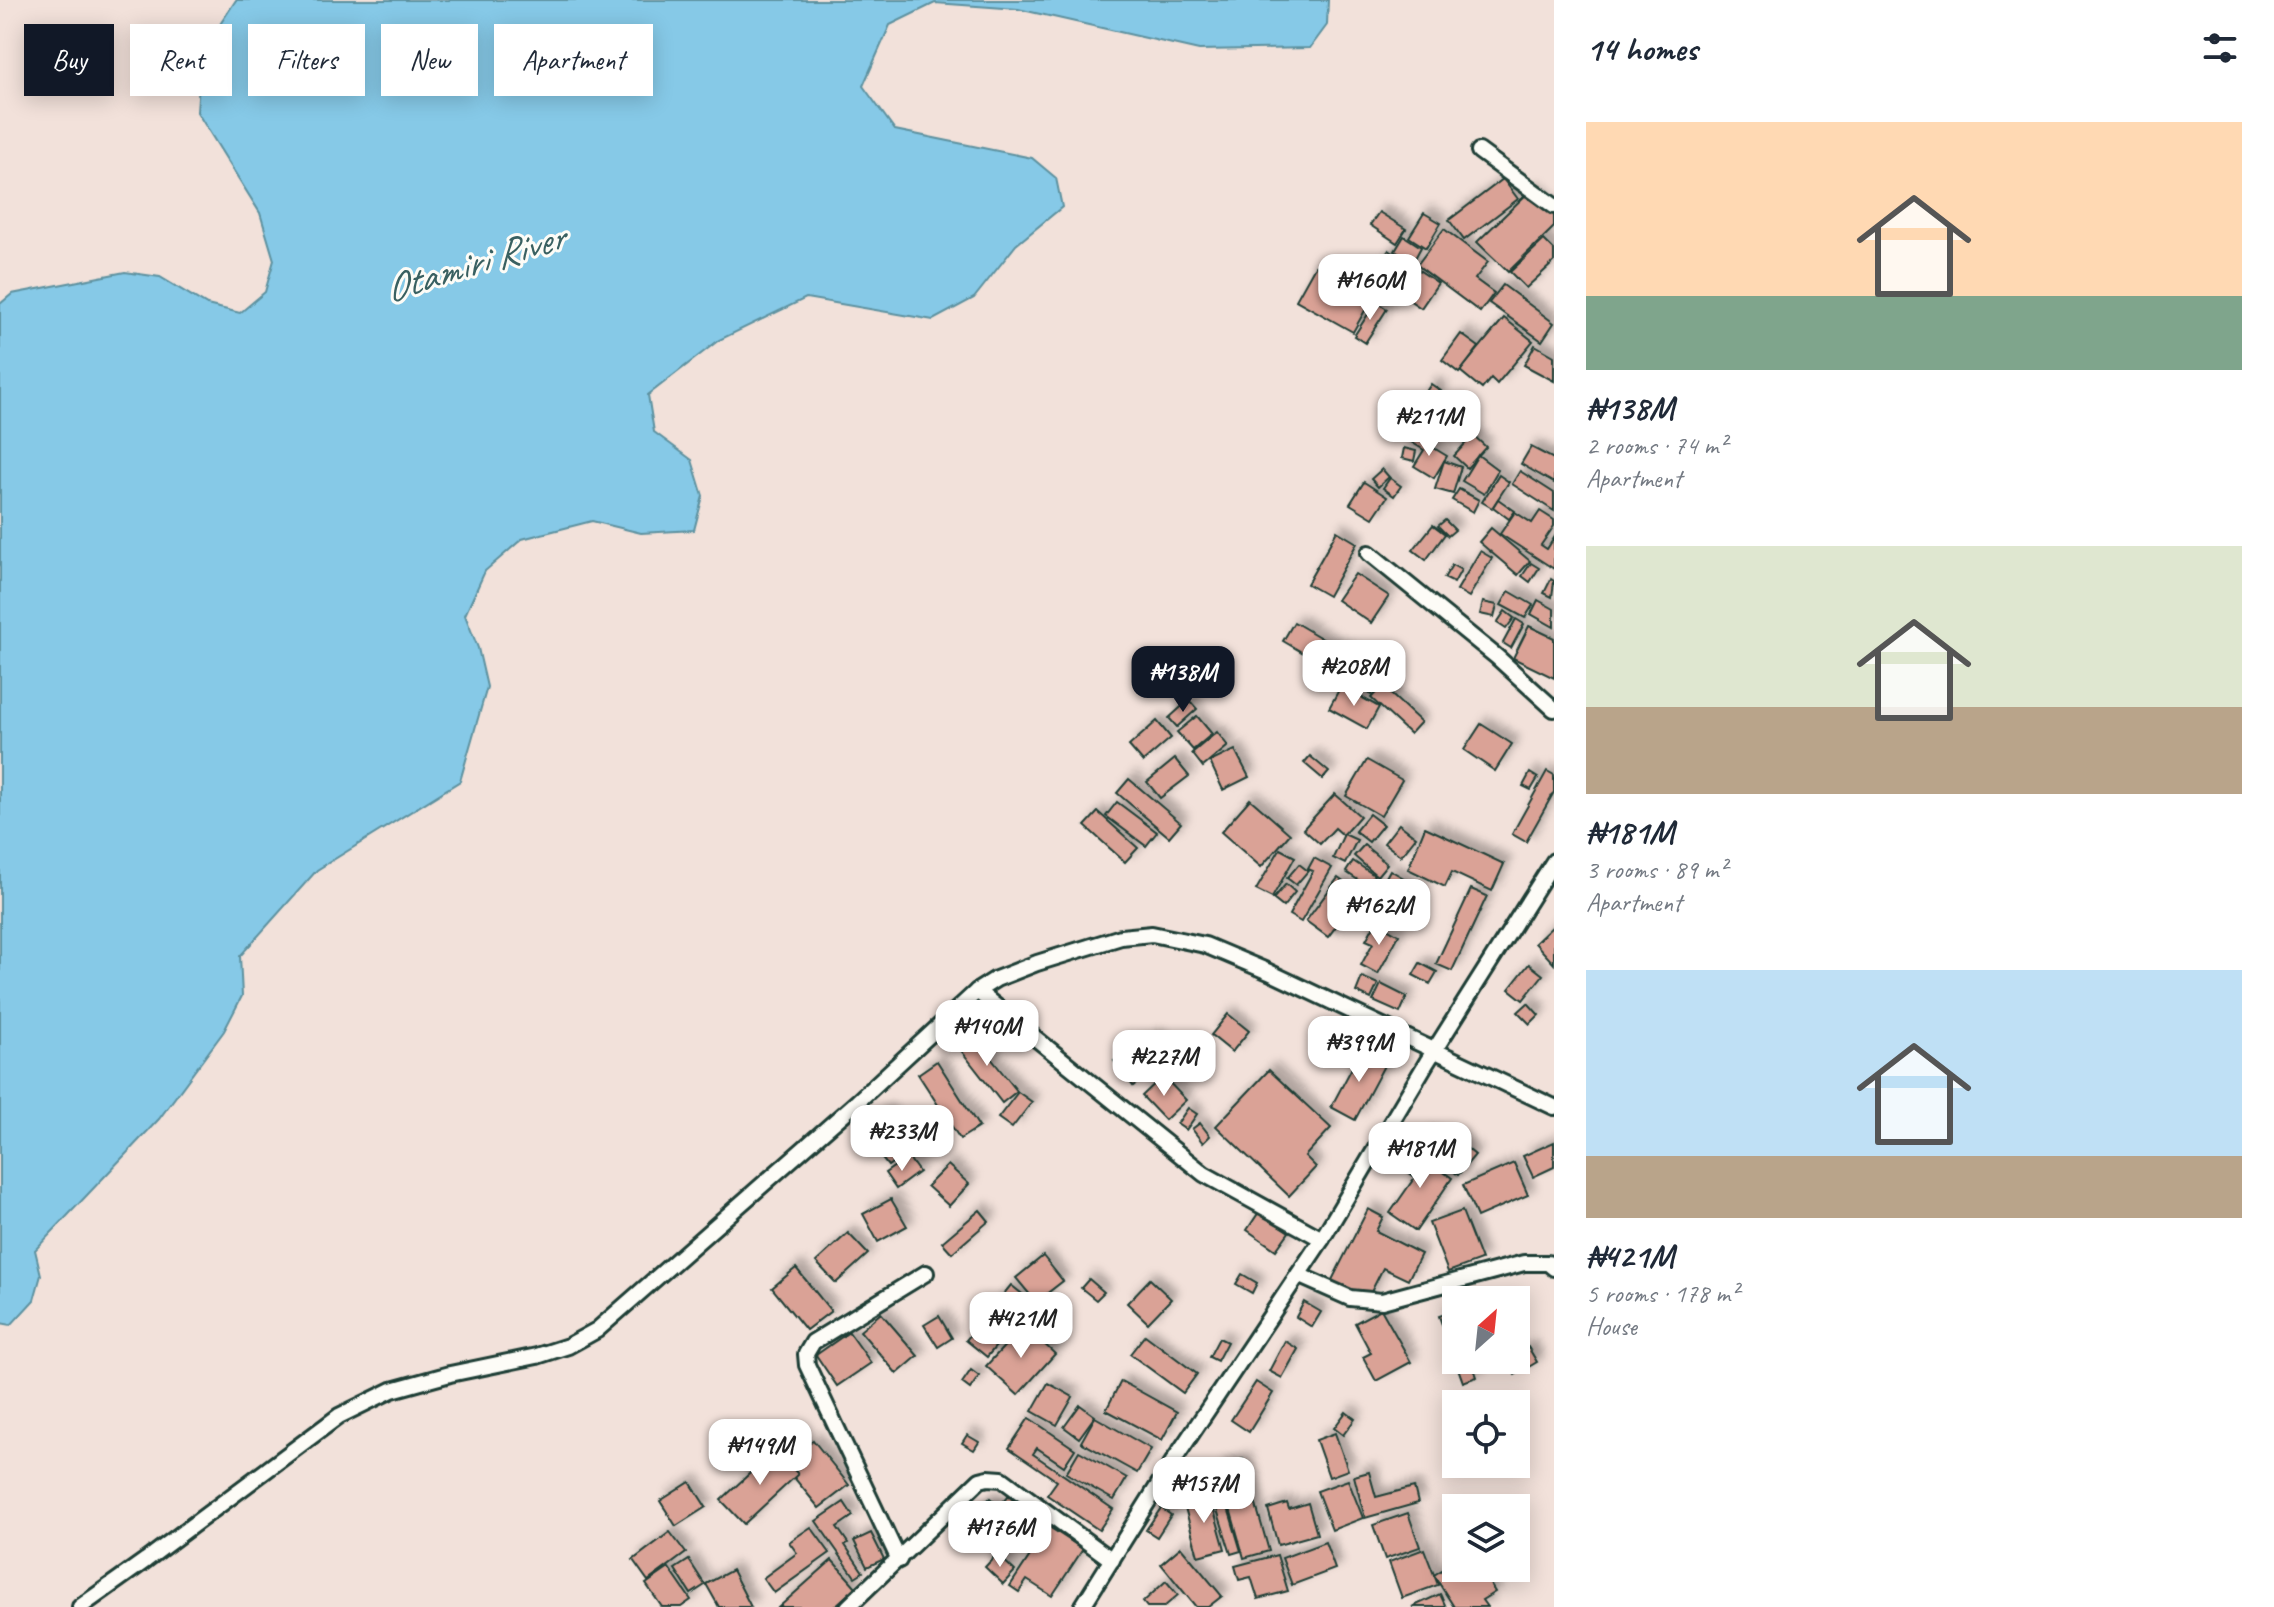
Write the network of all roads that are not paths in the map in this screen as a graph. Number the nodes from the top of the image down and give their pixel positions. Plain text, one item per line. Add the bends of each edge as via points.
1 (1479, 151) dead end
2 (1554, 206) edge
3 (1369, 553) dead end
4 (1554, 709) edge
5 (1554, 861) edge
6 (977, 991) junction
7 (1435, 1049) junction
8 (1554, 1107) edge
9 (1322, 1239) junction
10 (1554, 1268) edge
11 (926, 1273) dead end
12 (1298, 1275) junction
13 (899, 1560) junction
14 (1112, 1560) junction
15 (80, 1607) edge
16 (848, 1607) edge
17 (1082, 1607) edge

1 - 2 street
3 - 4 street
5 - 7 street
6 - 7 street via 1037,963 1121,937 1152,934 1205,945
6 - 9 street via 1204,1174
6 - 15 street via 597,1330 537,1356 392,1390 339,1416
7 - 8 street
7 - 9 street
9 - 12 street
10 - 12 street via 1524,1263 1382,1301 1350,1298
11 - 13 street via 813,1342 806,1354
12 - 14 street
13 - 14 street via 988,1478 1002,1479
13 - 16 street
14 - 17 street

